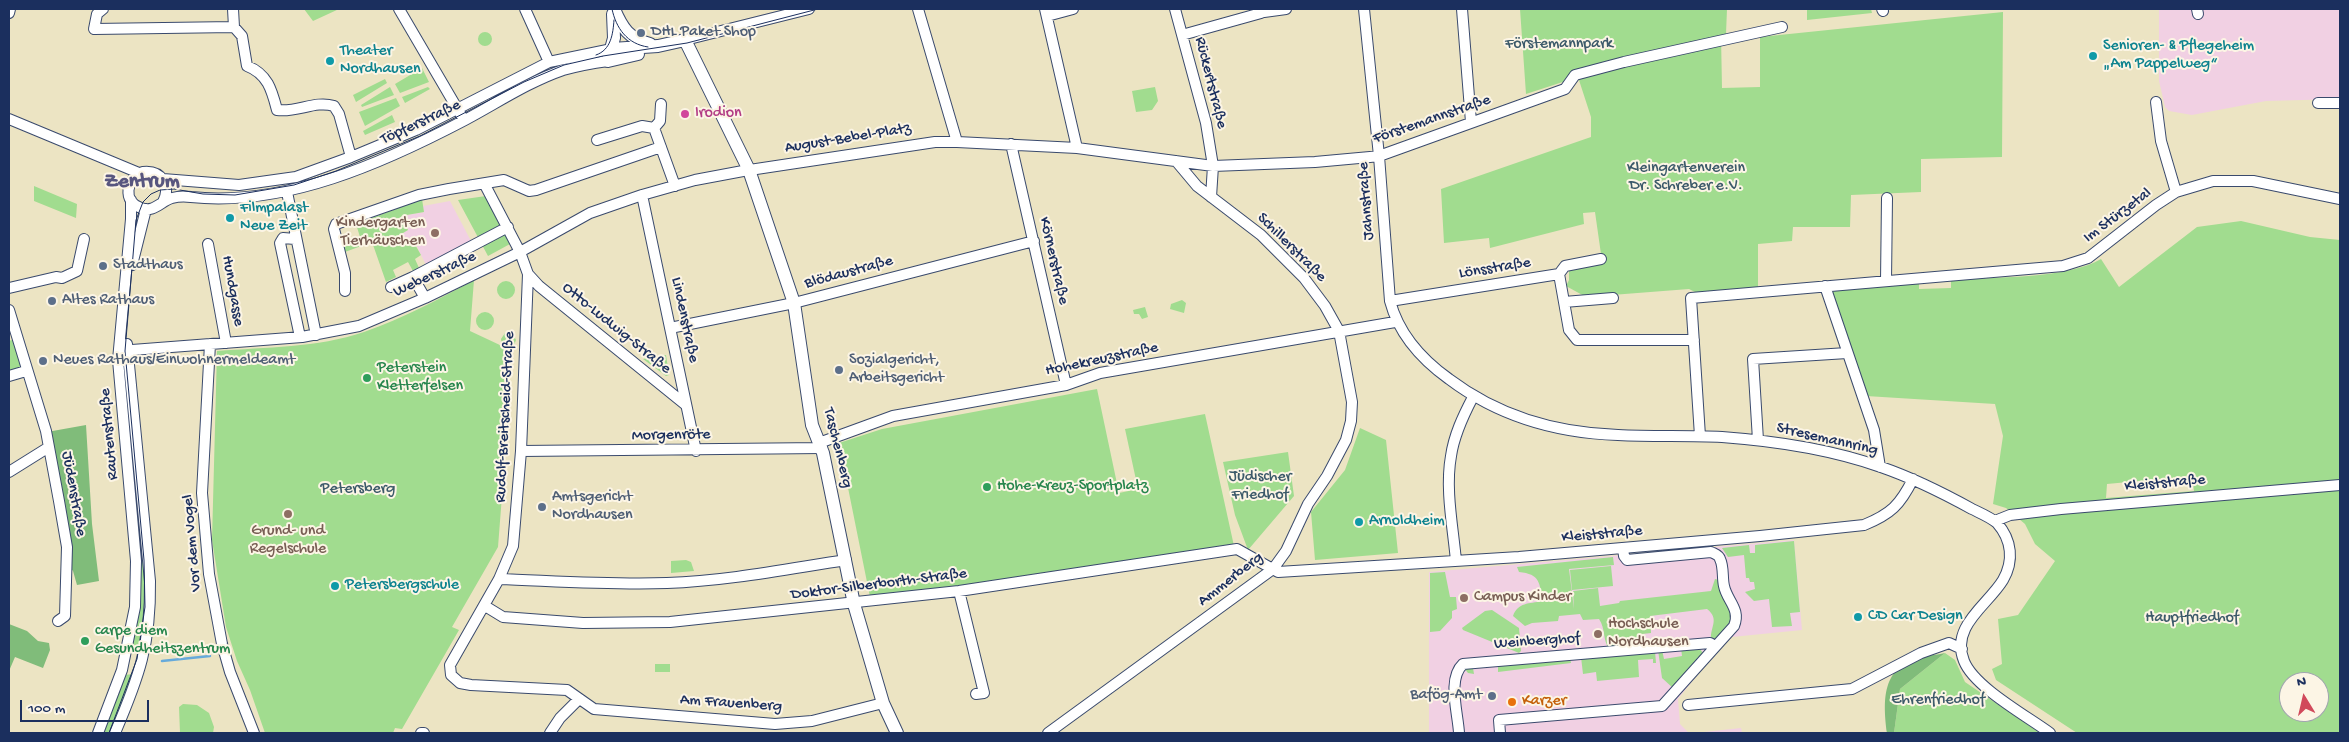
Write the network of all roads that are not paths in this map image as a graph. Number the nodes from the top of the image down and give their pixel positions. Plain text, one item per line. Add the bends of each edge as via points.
1 (10, 9) edge
2 (103, 9) edge
3 (233, 9) edge
4 (399, 9) edge
5 (525, 9) edge
6 (614, 9) edge
7 (809, 9) edge
8 (918, 9) edge
9 (1073, 9) edge
10 (1176, 9) edge
11 (1286, 9) edge
12 (1364, 9) edge
13 (1462, 9) edge
14 (9, 12) edge
15 (1046, 12) edge
16 (234, 27) junction
17 (1782, 27) dead end
18 (1182, 35) junction
19 (685, 40) junction
20 (658, 46) junction
21 (610, 55) junction
22 (549, 62) junction
23 (2156, 102) dead end
24 (2318, 103) dead end
25 (2340, 103) edge
26 (661, 104) dead end
27 (458, 109) junction
28 (9, 119) edge
29 (464, 120) junction
30 (1471, 122) junction
31 (654, 128) junction
32 (596, 140) dead end
33 (957, 142) junction
34 (1011, 144) junction
35 (661, 147) junction
36 (1077, 148) junction
37 (1379, 156) junction
38 (351, 157) junction
39 (106, 158) junction
40 (1176, 161) junction
41 (1213, 166) junction
42 (749, 170) junction
43 (139, 173) junction
44 (163, 179) junction
45 (129, 184) junction
46 (485, 185) junction
47 (675, 186) junction
48 (287, 192) junction
49 (2176, 192) junction
50 (642, 195) junction
51 (1211, 197) junction
52 (1886, 198) dead end
53 (131, 200) junction
54 (2340, 200) edge
55 (163, 202) junction
56 (146, 209) junction
57 (508, 227) junction
58 (84, 239) dead end
59 (295, 239) junction
60 (1034, 241) junction
61 (208, 244) dead end
62 (520, 252) junction
63 (1601, 259) dead end
64 (528, 274) junction
65 (1559, 274) junction
66 (413, 277) junction
67 (1886, 281) junction
68 (1825, 286) junction
69 (391, 287) dead end
70 (9, 288) edge
71 (346, 291) dead end
72 (425, 298) junction
73 (1613, 298) dead end
74 (1390, 302) junction
75 (1564, 302) junction
76 (794, 303) junction
77 (9, 310) edge
78 (1395, 322) junction
79 (670, 328) junction
80 (1339, 331) junction
81 (316, 335) junction
82 (300, 337) junction
83 (13, 340) edge
84 (1694, 340) junction
85 (226, 343) junction
86 (210, 344) junction
87 (124, 351) junction
88 (1847, 353) junction
89 (26, 371) junction
90 (9, 376) edge
91 (1066, 385) junction
92 (1473, 397) junction
93 (686, 405) junction
94 (1700, 436) junction
95 (1758, 440) junction
96 (820, 446) junction
97 (49, 447) junction
98 (520, 451) junction
99 (696, 451) junction
100 (1880, 467) junction
101 (9, 472) edge
102 (1913, 479) junction
103 (2340, 485) edge
104 (1995, 521) junction
105 (1623, 548) junction
106 (846, 560) junction
107 (1456, 561) junction
108 (1273, 569) junction
109 (499, 579) junction
110 (960, 591) junction
111 (854, 604) junction
112 (485, 606) junction
113 (58, 621) dead end
114 (1715, 646) junction
115 (1962, 649) junction
116 (142, 662) junction
117 (124, 665) junction
118 (976, 694) dead end
119 (578, 700) junction
120 (883, 703) junction
121 (1688, 705) dead end
122 (98, 733) edge
123 (115, 733) edge
124 (254, 733) edge
125 (550, 733) edge
126 (897, 733) edge
127 (1048, 733) edge
128 (1459, 733) edge
129 (1500, 733) edge
130 (2050, 733) edge

1 - 14 street
2 - 16 street via 97,14 94,29
3 - 16 street
4 - 27 street
5 - 22 street
6 - 20 main road via 629,36
6 - 21 main road via 614,38
7 - 19 street
8 - 33 street
9 - 15 street
10 - 18 street, Rückertstraße
11 - 18 street
12 - 37 street, Jahnstraße
13 - 30 street
15 - 36 street
16 - 38 street via 242,36 247,66 268,81 278,110 326,103 334,106
17 - 30 street, Förstemannstraße via 1575,75 1564,89
18 - 41 street, Rückertstraße via 1206,122
19 - 20 main road
19 - 42 main road
20 - 21 main road via 650,51
21 - 22 street, Töpferstraße
21 - 29 street, Töpferstraße via 554,74
22 - 27 street, Töpferstraße
23 - 49 street, Im Stürzetal via 2161,141
24 - 25 street
26 - 31 street via 660,121
27 - 29 street
27 - 38 street, Töpferstraße
28 - 39 street
29 - 48 street, Töpferstraße via 423,141
30 - 37 street, Förstemannstraße
31 - 32 street via 642,126
31 - 35 street
33 - 34 street, Förstemannstraße
33 - 42 street, August-Bebel-Platz via 935,142
34 - 36 street, Förstemannstraße
34 - 60 street, Körnerstraße
35 - 46 street via 536,190 529,191 504,180
35 - 47 street
36 - 40 street, Förstemannstraße
37 - 41 street, Förstemannstraße
37 - 74 street, Jahnstraße
38 - 44 street, Töpferstraße via 286,179 239,185
39 - 43 street
39 - 45 street
40 - 41 street, Förstemannstraße
40 - 51 street, Schillerstraße
41 - 51 street
42 - 47 street, Weberstraße
42 - 76 main road, Taschenberg
43 - 44 street via 154,172
43 - 45 street
44 - 55 street via 166,189
45 - 53 street
46 - 57 street, Rudolf-Breitscheid-Straße
46 - 71 street via 419,195 336,224 334,229
47 - 50 street, Weberstraße
48 - 55 street, Töpferstraße via 218,200 181,196
48 - 59 street
49 - 54 street, Im Stürzetal via 2214,181 2236,180
49 - 67 street, Im Stürzetal via 2088,258 2063,266
50 - 62 street, Weberstraße via 590,213
50 - 79 street, Lindenstraße
51 - 80 street, Schillerstraße via 1261,235 1304,278
52 - 67 street
53 - 56 street
53 - 87 street, Rautenstraße
55 - 56 street
56 - 87 street, Rautenstraße via 132,261
57 - 62 street, Rudolf-Breitscheid-Straße
57 - 66 street
58 - 70 street via 77,271 62,278
59 - 81 street
59 - 82 street via 283,238 280,243
60 - 76 street, Blödaustraße
60 - 91 street, Körnerstraße
61 - 85 street, Hundgasse
62 - 64 street, Rudolf-Breitscheid-Straße
62 - 72 street, Weberstraße
63 - 65 street, Lönsstraße via 1565,266
64 - 93 street, Otto-Ludwig-Straße
64 - 98 street, Rudolf-Breitscheid-Straße
65 - 74 street, Lönsstraße
65 - 75 street
66 - 69 street
66 - 72 street
67 - 68 street, Im Stürzetal
68 - 84 street, Im Stürzetal via 1691,298
68 - 88 street
72 - 81 street, Weberstraße via 359,326
73 - 75 street
74 - 78 street, Stresemannring
75 - 84 street via 1569,330 1577,340
76 - 79 street, Blödaustraße
76 - 96 main road, Taschenberg via 812,425
77 - 83 street, Jüdenstraße
78 - 80 street, Hohekreuzstraße
78 - 92 street, Stresemannring via 1436,370
79 - 93 street, Lindenstraße
80 - 91 street, Hohekreuzstraße via 1100,373
80 - 108 street, Ammerberg via 1352,402 1346,440
81 - 82 street, Weberstraße
82 - 85 street, Weberstraße
83 - 89 street, Jüdenstraße
84 - 94 street
85 - 86 street, Weberstraße
86 - 87 street, Weberstraße
86 - 124 street, Vor dem Vogel via 202,493 209,574 222,644
87 - 116 street, Rautenstraße via 150,582 149,629
87 - 117 street, Rautenstraße via 137,582
88 - 95 street via 1752,359
88 - 100 street via 1874,430
89 - 90 street
89 - 97 street, Jüdenstraße
91 - 96 street, Hohekreuzstraße via 893,416
92 - 94 street, Stresemannring via 1518,418 1581,432 1616,436
92 - 107 street via 1456,433 1450,456
93 - 99 street, Lindenstraße
94 - 95 street, Stresemannring
95 - 100 street, Stresemannring via 1819,450
96 - 99 street, Morgenröte
96 - 106 main road, Taschenberg
97 - 101 street
97 - 113 street, Jüdenstraße via 67,547 65,616
98 - 99 street, Morgenröte
98 - 109 street, Rudolf-Breitscheid-Straße via 513,546
100 - 102 street, Stresemannring
102 - 104 street, Stresemannring
102 - 105 street, Kleiststraße via 1899,505 1864,525
103 - 104 street, Kleiststraße via 2061,509 2010,515
104 - 115 street via 2005,534 2010,549 2010,565 2002,581 1967,622
105 - 107 street, Kleiststraße
105 - 114 street via 1627,560 1717,554 1736,621
106 - 109 street, Doktor-Silberborth-Straße via 668,583
106 - 111 main road, Taschenberg
107 - 108 street, Kleiststraße via 1278,572
108 - 110 street, Doktor-Silberborth-Straße via 1237,549
108 - 127 street, Ammerberg
109 - 112 street, Rudolf-Breitscheid-Straße
110 - 111 street, Doktor-Silberborth-Straße
110 - 118 street via 984,692
111 - 112 street, Doktor-Silberborth-Straße via 670,622 583,623 503,617
111 - 120 main road, Taschenberg
112 - 119 street, Am Frauenberg via 450,666 451,675 460,683 471,685 567,690
114 - 128 street, Weinberghof via 1463,664 1457,669 1455,679
114 - 129 street via 1662,706 1499,720
115 - 121 street via 1949,643 1921,653 1852,689
115 - 130 street via 1963,660 1973,677
116 - 117 street
116 - 123 street, Rautenstraße
117 - 122 street, Rautenstraße
119 - 120 street, Am Frauenberg via 594,709 775,724 812,722
119 - 125 street
120 - 126 main road, Taschenberg

